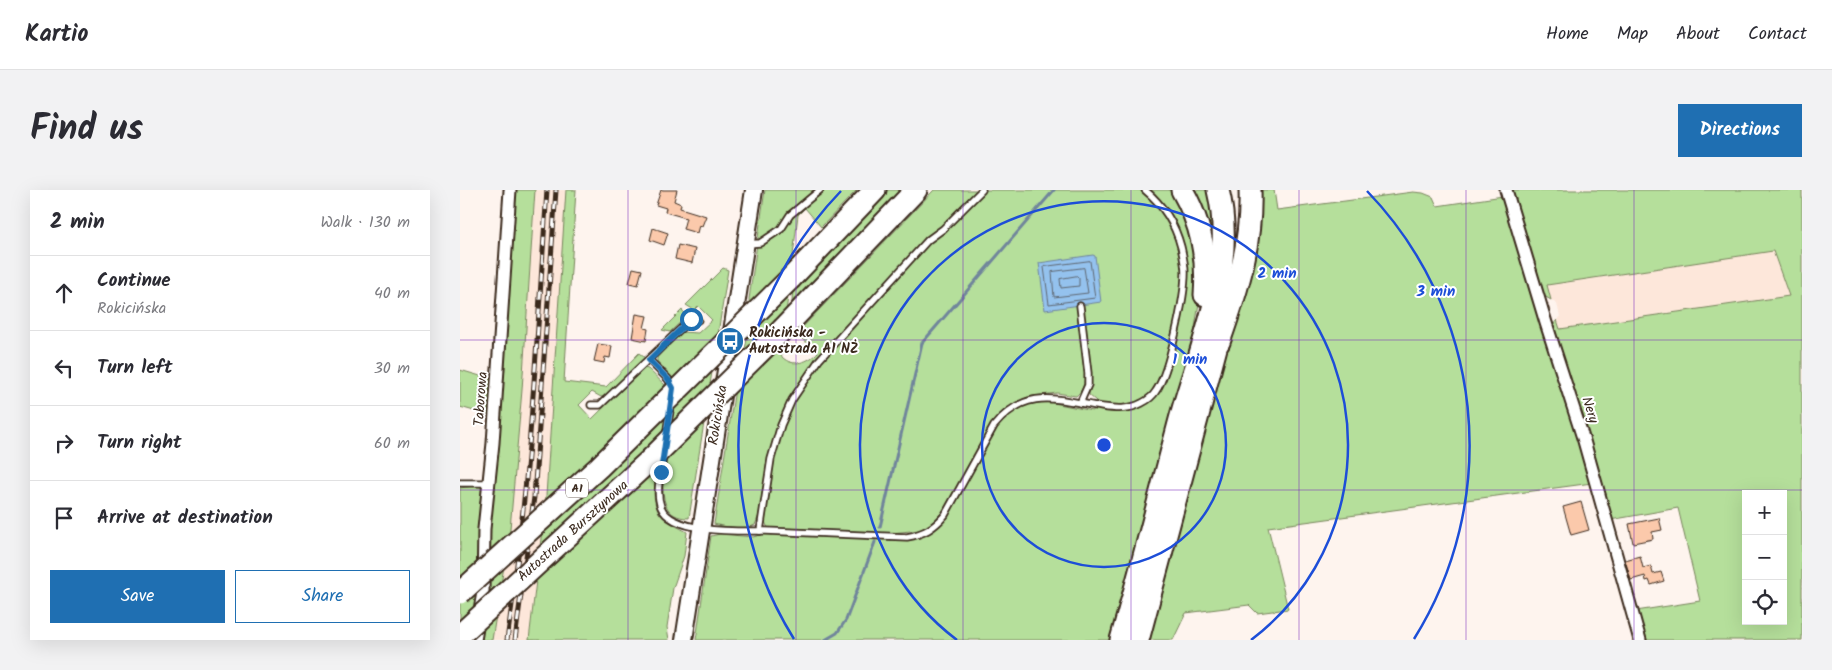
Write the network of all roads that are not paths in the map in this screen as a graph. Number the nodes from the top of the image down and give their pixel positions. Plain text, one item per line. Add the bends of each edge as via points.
1 (510, 190) edge
2 (754, 190) edge
3 (820, 190) edge
4 (875, 190) edge
5 (916, 190) edge
6 (924, 190) edge
7 (982, 190) edge
8 (1145, 190) edge
9 (1182, 190) edge
10 (1218, 190) edge
11 (1231, 190) edge
12 (1250, 190) edge
13 (1506, 190) edge
14 (891, 217) junction
15 (745, 244) junction
16 (1080, 306) dead end
17 (698, 320) dead end
18 (1216, 349) junction
19 (649, 360) junction
20 (1080, 403) junction
21 (591, 405) dead end
22 (1182, 413) junction
23 (460, 483) edge
24 (489, 483) junction
25 (700, 528) junction
26 (760, 531) junction
27 (460, 593) edge
28 (460, 635) edge
29 (475, 640) edge
30 (684, 640) edge
31 (1121, 640) edge
32 (1138, 640) edge
33 (1640, 640) edge

1 - 24 street, Taborowa
2 - 15 main road, Rokicińska
3 - 15 lane via 790,215 782,229 760,243
4 - 27 highway, Autostrada Bursztynowa / A1, bridge via 791,278 599,467
5 - 14 highway, Autostrada Bursztynowa / A1
6 - 14 highway
7 - 26 lane via 928,240 819,360 799,388 784,416 773,450
8 - 20 lane via 1172,222 1184,262 1183,291 1164,374 1153,395 1137,406 1120,409
9 - 22 highway via 1200,228 1207,273 1200,330
10 - 22 highway via 1224,239 1221,270 1206,335
11 - 18 highway via 1236,251
12 - 18 highway via 1250,230 1244,264
13 - 33 street, Nery via 1584,441
14 - 28 highway, Autostrada Bursztynowa / A1, bridge via 649,461
15 - 25 main road, Rokicińska
16 - 20 lane via 1088,385
17 - 19 lane via 691,319
18 - 32 highway
19 - 21 lane via 600,405
19 - 25 lane via 673,388 659,485 661,507 674,520
20 - 26 lane via 1035,398 1008,412 991,431 944,515 936,525 922,533 898,537
22 - 31 highway
23 - 24 lane
24 - 29 street, Taborowa via 483,592
25 - 26 lane
25 - 30 main road, Rokicińska

